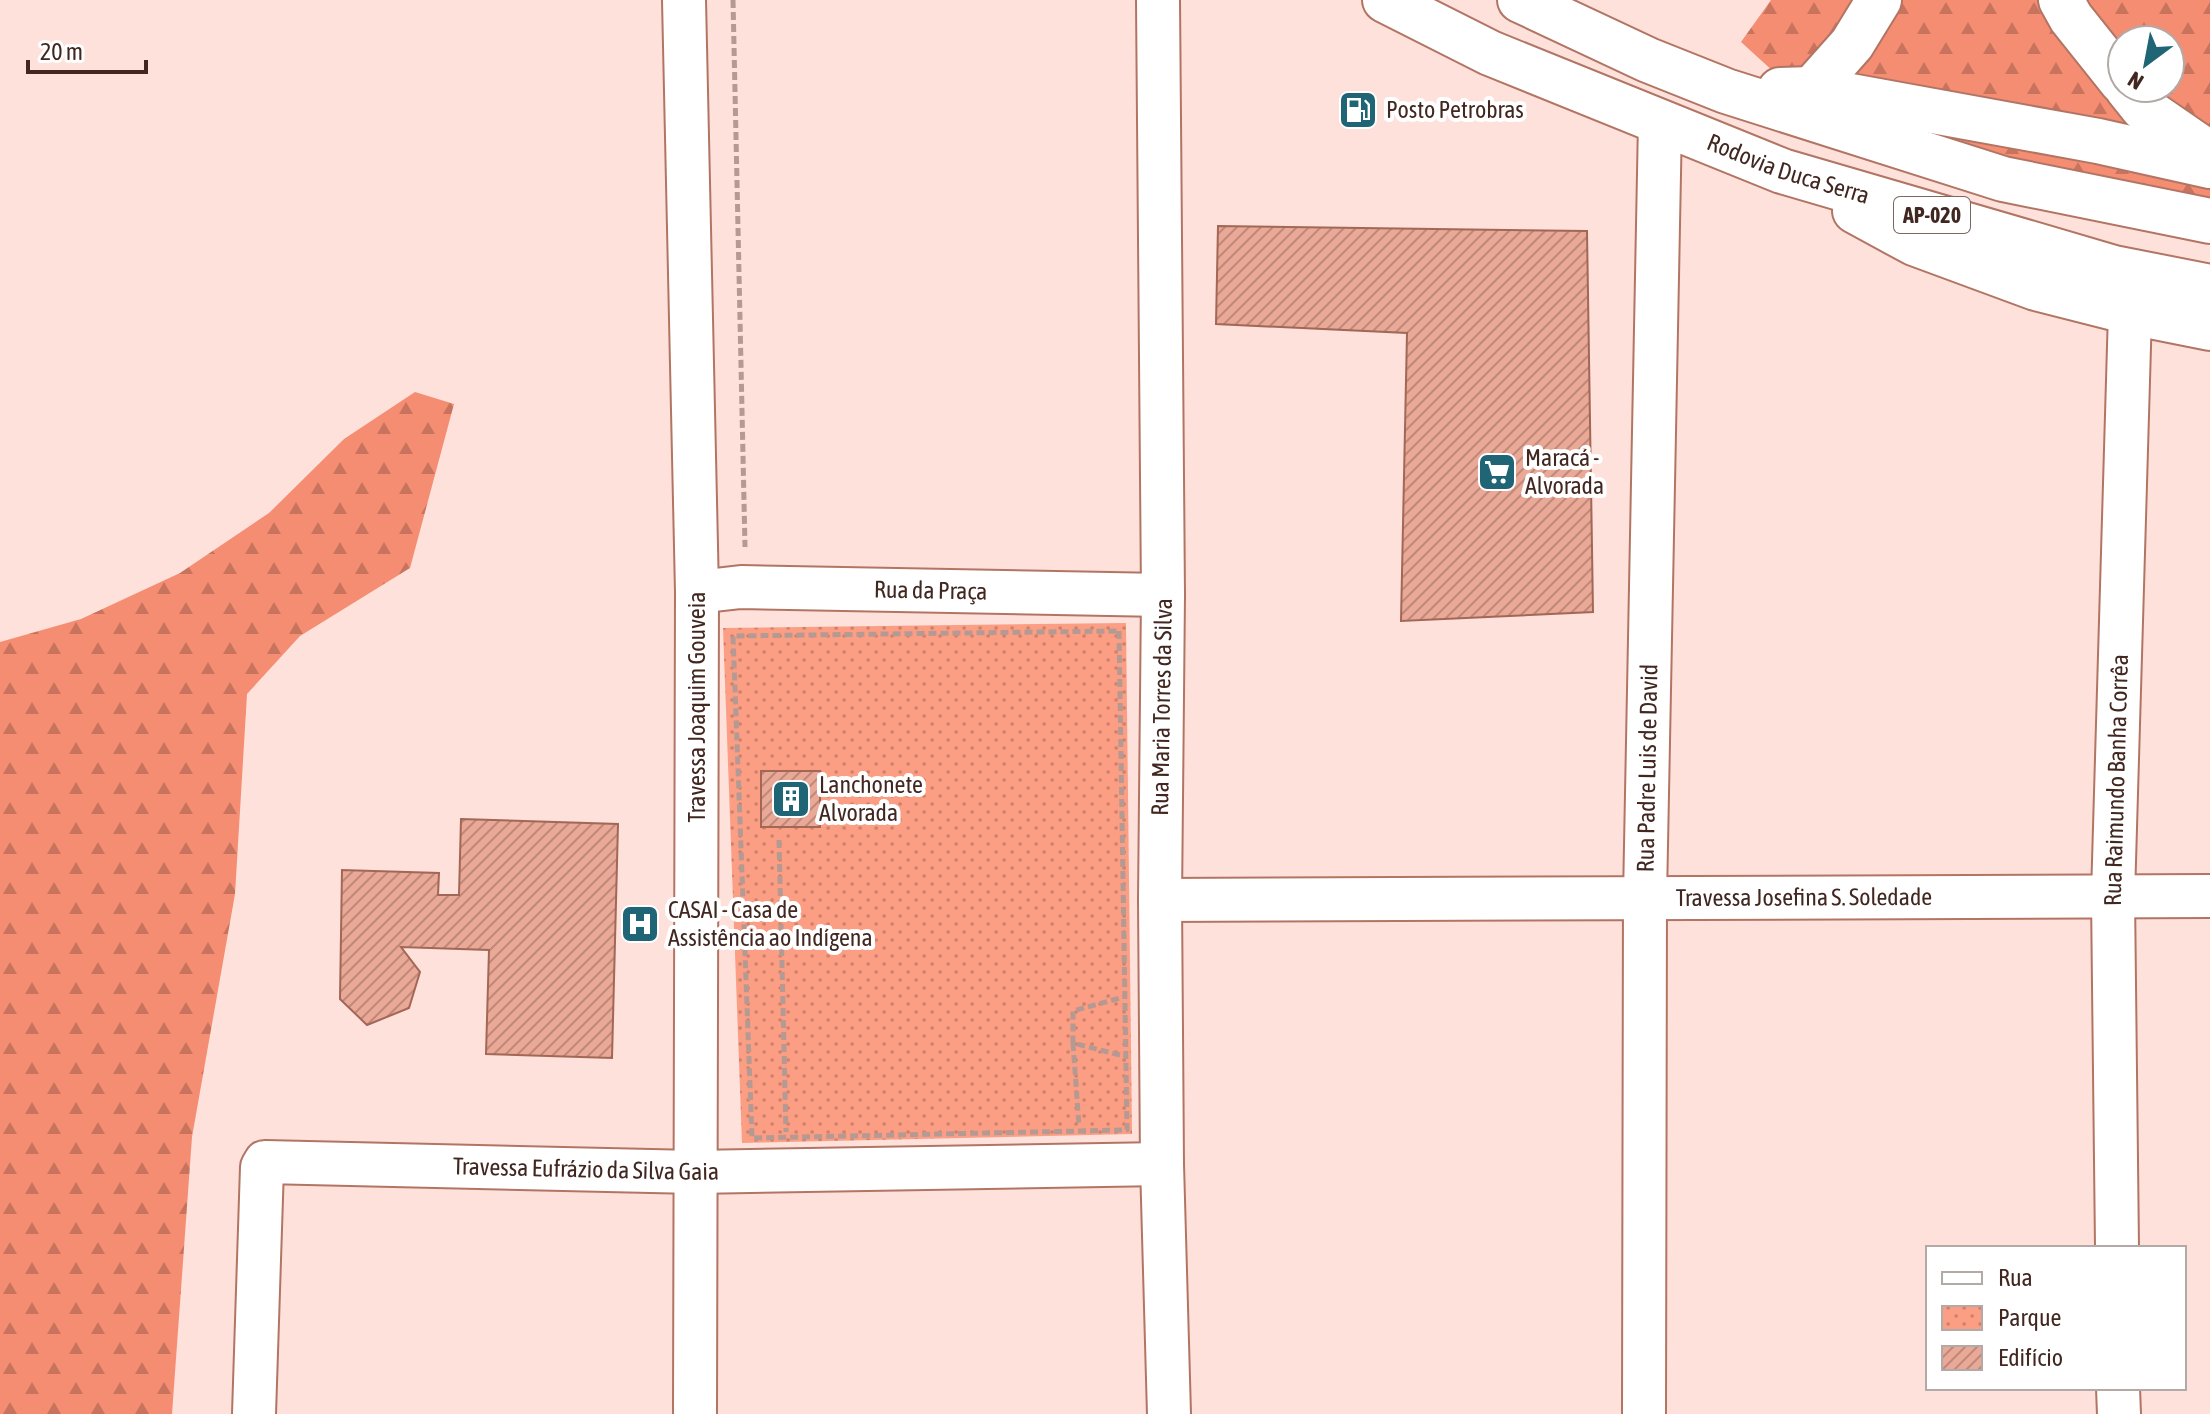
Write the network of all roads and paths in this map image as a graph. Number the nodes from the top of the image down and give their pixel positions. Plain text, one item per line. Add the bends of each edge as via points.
1 (684, 0) edge
2 (733, 0) edge
3 (1158, 0) edge
4 (1385, 0) edge
5 (1520, 0) edge
6 (1879, 0) edge
7 (2061, 0) edge
8 (2106, 62) edge
9 (1812, 89) junction
10 (1726, 91) junction
11 (2140, 104) edge
12 (1660, 122) junction
13 (2210, 154) edge
14 (2210, 166) edge
15 (1782, 171) junction
16 (2210, 221) edge
17 (2210, 287) edge
18 (2130, 312) junction
19 (2210, 328) edge
20 (745, 554) dead end
21 (697, 592) junction
22 (1163, 595) junction
23 (779, 840) dead end
24 (2113, 896) junction
25 (2210, 896) edge
26 (1645, 897) junction
27 (1160, 900) junction
28 (1124, 997) junction
29 (1073, 1043) junction
30 (1125, 1056) junction
31 (1080, 1131) junction
32 (786, 1137) junction
33 (1162, 1164) junction
34 (695, 1172) junction
35 (2117, 1246) edge
36 (2118, 1390) edge
37 (254, 1414) edge
38 (695, 1414) edge
39 (1169, 1414) edge
40 (1644, 1414) edge
41 (2119, 1414) edge

1 - 21 street, Travessa Joaquim Gouveia
2 - 20 path
3 - 22 street, Rua Maria Torres da Silva
4 - 12 main road, Rodovia Duca Serra / AP-020 via 1490,53
5 - 10 main road, AP-020
6 - 9 main road via 1852,44
7 - 8 main road
9 - 10 main road
9 - 14 main road
10 - 16 main road, AP-020 via 2003,179
11 - 13 main road
12 - 15 main road, Rodovia Duca Serra / AP-020
12 - 26 street, Rua Padre Luis de David
15 - 17 main road, Rodovia Duca Serra / AP-020 via 2114,268
15 - 18 main road via 1914,243 2036,288
18 - 19 main road
18 - 24 street, Rua Raimundo Banha Corrêa
21 - 22 street, Rua da Praça via 741,587
21 - 34 street, Travessa Joaquim Gouveia
22 - 27 street, Rua Maria Torres da Silva
23 - 32 path
24 - 25 street, Travessa Josefina S. Soledade
24 - 26 street, Travessa Josefina S. Soledade
24 - 35 street, Rua Raimundo Banha Corrêa
26 - 27 street, Travessa Josefina S. Soledade
26 - 40 street, Rua Padre Luis de David
27 - 33 street, Rua Maria Torres da Silva
28 - 29 path via 1073,1011
28 - 30 path
28 - 32 path via 1119,631 733,636 752,1138
29 - 30 path
29 - 31 path
30 - 31 path via 1127,1130
31 - 32 path
33 - 34 street, Travessa Eufrázio da Silva Gaia
33 - 39 street, Rua Maria Torres da Silva
34 - 37 street, Travessa Eufrázio da Silva Gaia via 265,1162
34 - 38 street, Travessa Joaquim Gouveia
36 - 41 street

